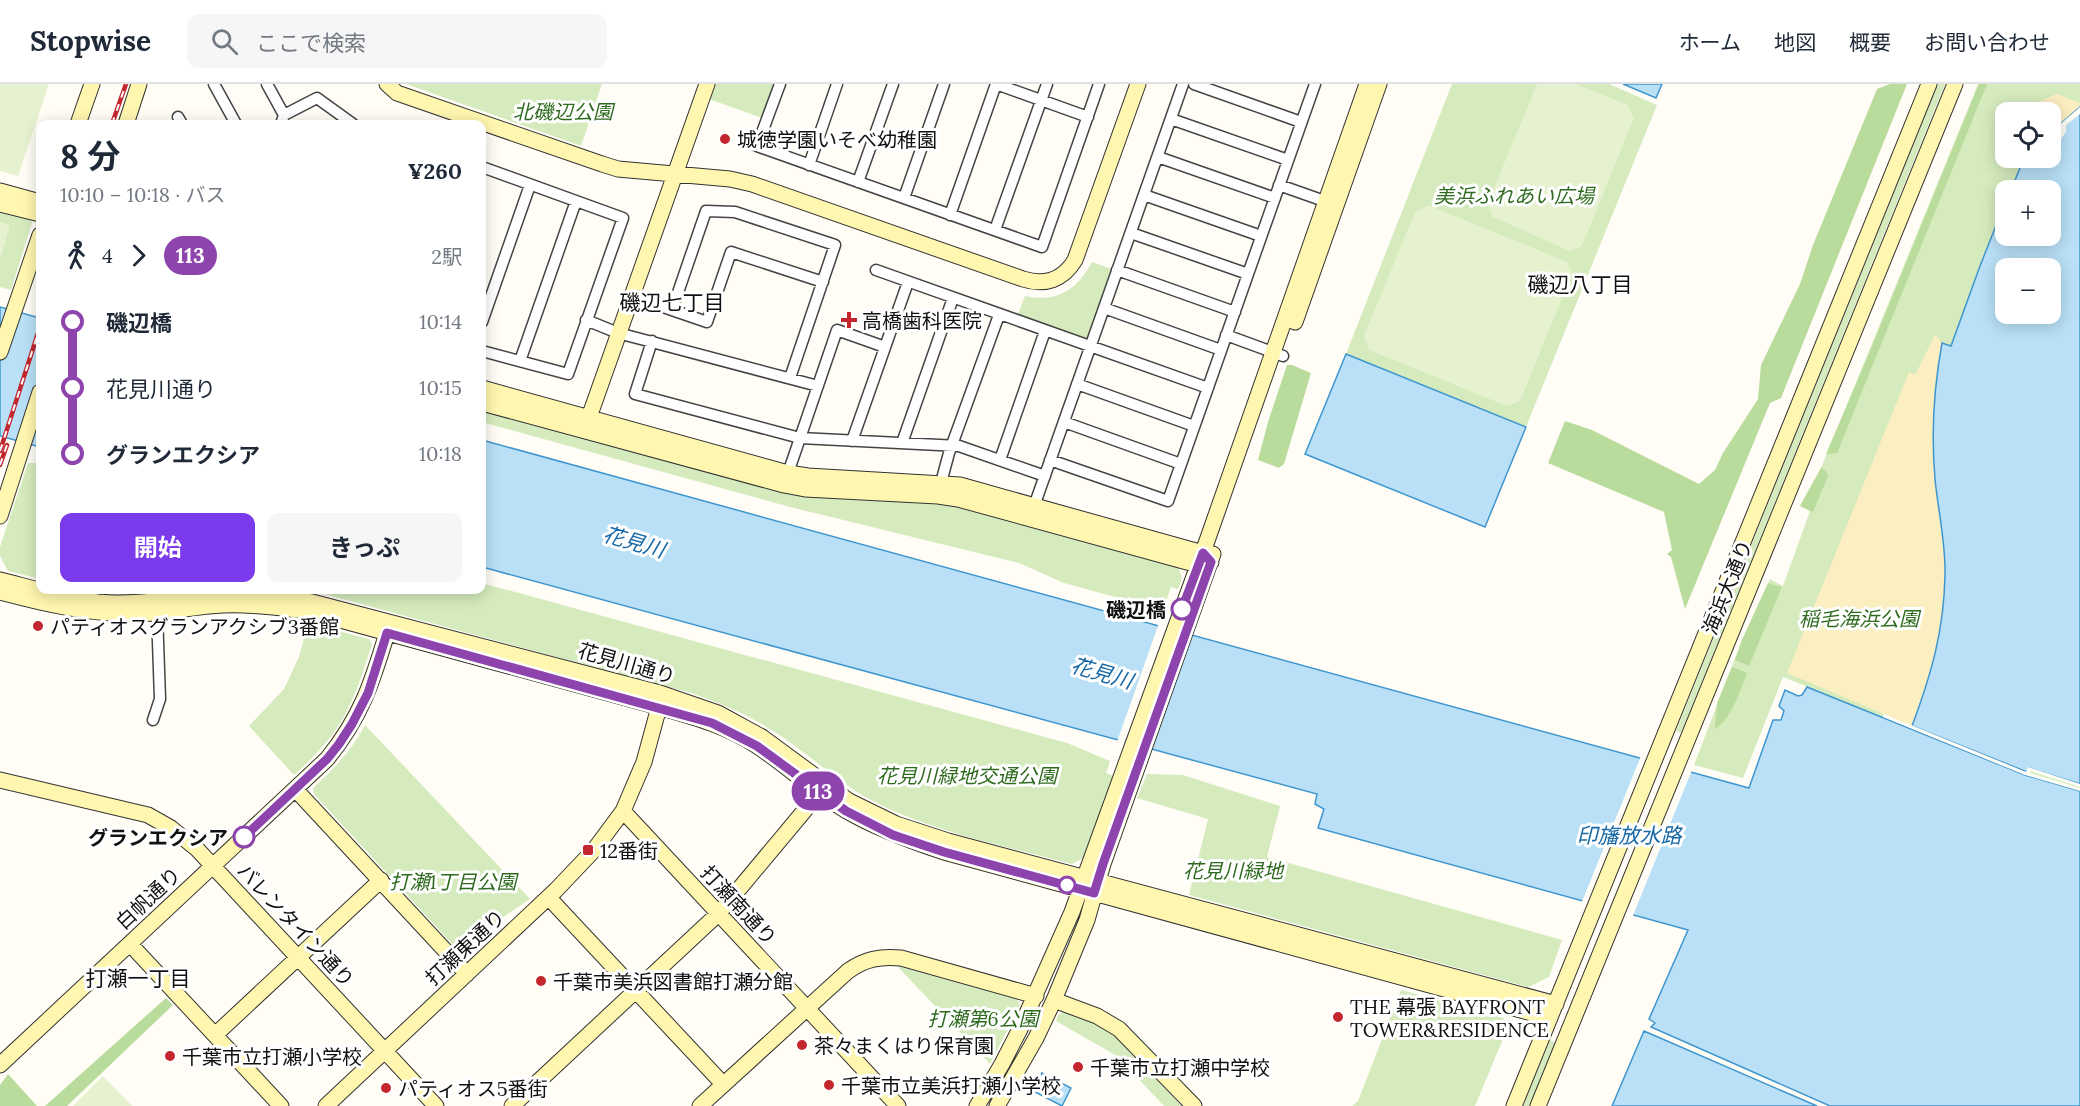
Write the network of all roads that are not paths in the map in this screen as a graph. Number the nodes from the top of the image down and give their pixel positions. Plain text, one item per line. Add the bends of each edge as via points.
1 (92, 84) edge
2 (139, 84) edge
3 (214, 84) edge
4 (267, 84) edge
5 (387, 84) edge
6 (707, 84) edge
7 (780, 84) edge
8 (837, 84) edge
9 (893, 84) edge
10 (944, 84) edge
11 (996, 84) edge
12 (1047, 84) edge
13 (1100, 84) edge
14 (1138, 84) edge
15 (1184, 84) edge
16 (1194, 84) edge
17 (1314, 84) edge
18 (1367, 84) edge
19 (1379, 84) edge
20 (1929, 84) edge
21 (1955, 84) edge
22 (1041, 100) junction
23 (1088, 117) junction
24 (1171, 119) junction
25 (79, 120) edge
26 (127, 120) edge
27 (234, 120) edge
28 (282, 120) edge
29 (347, 120) edge
30 (475, 120) edge
31 (1301, 122) junction
32 (486, 124) edge
33 (1158, 157) junction
34 (1288, 160) junction
35 (809, 165) junction
36 (486, 172) edge
37 (674, 175) junction
38 (858, 182) junction
39 (530, 185) junction
40 (1280, 185) junction
41 (0, 190) edge
42 (1144, 195) junction
43 (904, 198) junction
44 (1275, 198) junction
45 (36, 201) edge
46 (576, 201) junction
47 (0, 204) edge
48 (1331, 204) junction
49 (36, 213) edge
50 (950, 214) junction
51 (995, 231) junction
52 (1131, 233) junction
53 (1262, 236) junction
54 (36, 246) edge
55 (876, 270) dead end
56 (1118, 270) junction
57 (1248, 274) junction
58 (823, 282) junction
59 (908, 282) junction
60 (632, 296) junction
61 (953, 298) junction
62 (1104, 308) junction
63 (672, 310) junction
64 (486, 311) edge
65 (1235, 312) junction
66 (999, 315) junction
67 (586, 320) junction
68 (1045, 331) junction
69 (618, 333) junction
70 (1226, 335) junction
71 (652, 341) junction
72 (885, 347) junction
73 (1091, 347) junction
74 (1221, 350) junction
75 (0, 352) edge
76 (486, 352) edge
77 (1278, 354) junction
78 (520, 361) junction
79 (790, 378) junction
80 (1077, 384) junction
81 (818, 386) junction
82 (1208, 388) junction
83 (486, 389) edge
84 (486, 404) edge
85 (36, 405) edge
86 (1064, 422) junction
87 (586, 425) junction
88 (1194, 426) junction
89 (800, 438) junction
90 (852, 441) junction
91 (902, 443) junction
92 (952, 445) junction
93 (1000, 460) junction
94 (1050, 460) junction
95 (1181, 464) junction
96 (1045, 476) junction
97 (786, 479) junction
98 (939, 489) junction
99 (1032, 512) junction
100 (0, 516) edge
101 (1204, 560) junction
102 (0, 580) edge
103 (36, 590) edge
104 (0, 592) edge
105 (55, 594) edge
106 (221, 594) edge
107 (221, 594) edge
108 (157, 613) junction
109 (387, 633) junction
110 (659, 707) junction
111 (153, 720) dead end
112 (0, 780) edge
113 (295, 789) junction
114 (820, 792) junction
115 (623, 811) junction
116 (212, 867) junction
117 (381, 880) junction
118 (1089, 886) junction
119 (549, 898) junction
120 (719, 913) junction
121 (129, 944) junction
122 (298, 958) junction
123 (467, 974) junction
124 (635, 991) junction
125 (1036, 996) junction
126 (1054, 1000) junction
127 (807, 1008) junction
128 (1553, 1011) junction
129 (215, 1035) junction
130 (385, 1051) junction
131 (0, 1065) edge
132 (723, 1084) junction
133 (281, 1106) edge
134 (326, 1106) edge
135 (436, 1106) edge
136 (512, 1106) edge
137 (700, 1106) edge
138 (898, 1106) edge
139 (977, 1106) edge
140 (997, 1106) edge
141 (1194, 1106) edge
142 (1514, 1106) edge
143 (1538, 1106) edge

1 - 25 street
2 - 26 street
3 - 27 street
4 - 28 street
5 - 30 street via 397,93
6 - 37 street
7 - 35 street via 757,146
8 - 35 street
9 - 38 street
10 - 43 street
11 - 22 street
11 - 50 street
12 - 22 street
13 - 23 street
14 - 37 street via 1075,260 1064,274 1044,283 752,184
15 - 24 street
16 - 31 street
17 - 31 street
18 - 48 street
19 - 48 street
20 - 128 street, 海浜大通り
21 - 143 street, 海浜大通り
22 - 23 street
22 - 51 street
23 - 51 street via 1042,247
24 - 33 street
24 - 34 street
28 - 29 street via 317,99
31 - 34 street
32 - 37 street via 618,169
33 - 42 street
33 - 44 street
34 - 40 street
35 - 38 street
36 - 39 street
37 - 60 street
38 - 43 street
39 - 46 street
39 - 64 street
40 - 44 street
40 - 48 street
41 - 45 street
42 - 52 street
42 - 53 street
43 - 50 street
44 - 53 street
46 - 67 street via 623,218
46 - 78 street
47 - 49 street
48 - 77 street
50 - 51 street
52 - 56 street
52 - 57 street
53 - 57 street
54 - 75 street
55 - 59 street
56 - 62 street
56 - 65 street
57 - 65 street
58 - 63 street via 731,252 707,322
58 - 63 street via 836,245 735,212 706,211
58 - 79 street
59 - 61 street
59 - 72 street
60 - 63 street
60 - 69 street
61 - 66 street
61 - 91 street
62 - 73 street
62 - 74 street
65 - 70 street
66 - 68 street
66 - 92 street
67 - 69 street
67 - 78 street via 568,374
68 - 73 street
68 - 93 street
69 - 71 street
69 - 87 street
70 - 74 street
70 - 77 street
71 - 79 street
71 - 89 street via 635,394
72 - 81 street via 837,330
72 - 90 street
73 - 80 street
73 - 82 street
74 - 82 street
76 - 78 street
77 - 101 street
79 - 81 street
80 - 86 street
80 - 88 street
81 - 89 street
82 - 88 street
83 - 87 street
84 - 87 street
85 - 100 street
86 - 94 street
86 - 95 street
87 - 97 street
88 - 95 street
89 - 90 street
89 - 97 street
90 - 91 street
91 - 92 street
92 - 93 street
92 - 98 street
93 - 96 street
94 - 95 street via 1168,501
94 - 96 street
96 - 99 street
97 - 98 street via 805,489
98 - 99 street via 958,499
99 - 101 street
101 - 118 street
102 - 103 street, 花見川通り
104 - 108 street, 花見川通り via 98,613
105 - 106 street, 花見川通り via 99,602 157,602
107 - 118 street, 花見川通り via 270,595 312,602 660,693 738,723 849,801 896,824
108 - 109 street, 花見川通り via 222,605 269,606 311,612
108 - 111 street via 160,699
109 - 110 street, 花見川通り
109 - 113 street, 白帆通り via 374,678 352,724 327,759
110 - 114 street, 花見川通り via 732,732
110 - 115 street, 打瀬東通り via 644,762
112 - 116 street, バレンタイン通り via 148,815 184,837
113 - 116 street, 白帆通り
113 - 117 street
114 - 118 street, 花見川通り via 846,811 893,835 944,852
114 - 120 street
115 - 119 street, 打瀬東通り via 594,850
115 - 120 street, 打瀬南通り
116 - 121 street, 白帆通り
116 - 122 street, バレンタイン通り
117 - 122 street
117 - 123 street
118 - 125 street via 1072,912
118 - 126 street via 1087,920
118 - 128 street, 花見川通り
119 - 123 street, 打瀬東通り
119 - 124 street
120 - 124 street
120 - 127 street, 打瀬南通り
121 - 129 street
121 - 131 street, 白帆通り
122 - 129 street
122 - 130 street, バレンタイン通り
123 - 130 street, 打瀬東通り
124 - 132 street
124 - 136 street
125 - 127 street via 901,958 885,957 859,964
125 - 139 street
126 - 140 street
126 - 141 street via 1119,1029
127 - 132 street
127 - 138 street, 打瀬南通り
128 - 142 street, 海浜大通り
129 - 133 street
130 - 134 street, 打瀬東通り
130 - 135 street, バレンタイン通り
132 - 137 street

